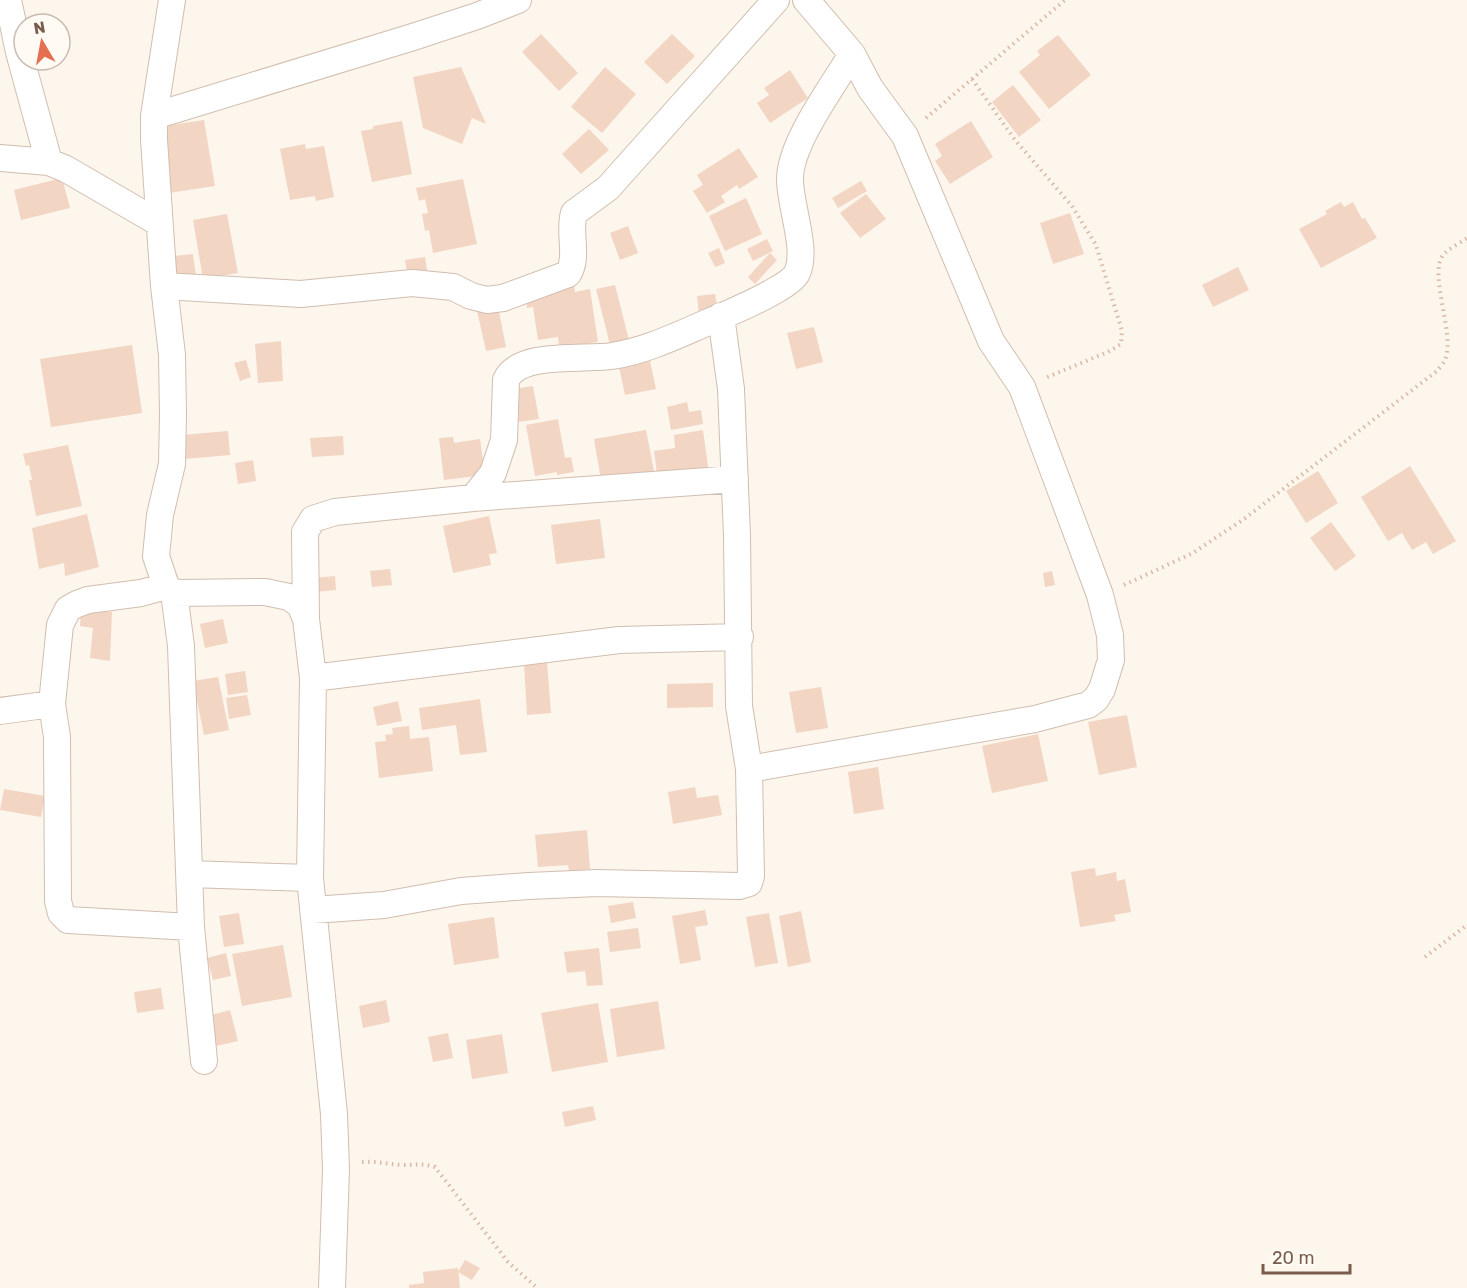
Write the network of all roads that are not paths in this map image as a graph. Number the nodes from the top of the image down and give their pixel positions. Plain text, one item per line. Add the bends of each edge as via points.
1 (8, 0) edge
2 (172, 0) edge
3 (519, 0) edge
4 (776, 0) edge
5 (806, 0) edge
6 (852, 54) junction
7 (154, 116) junction
8 (0, 158) edge
9 (49, 162) junction
10 (159, 223) junction
11 (164, 286) junction
12 (721, 316) junction
13 (735, 479) junction
14 (473, 498) junction
15 (170, 590) junction
16 (306, 619) junction
17 (740, 638) junction
18 (314, 678) junction
19 (52, 704) junction
20 (0, 711) edge
21 (749, 769) junction
22 (189, 874) junction
23 (310, 878) junction
24 (313, 910) junction
25 (190, 927) junction
26 (204, 1061) dead end
27 (332, 1288) edge

1 - 9 street
2 - 7 street
3 - 7 street via 413,37
4 - 11 street via 608,188 574,213 572,267 568,274 487,300 453,287 412,283 301,294
5 - 6 street
6 - 12 street via 799,143 791,164 790,181 802,255 797,275 777,290
6 - 21 street via 870,88 905,136 991,341 1022,387 1100,596 1112,660 1102,689 1088,705
7 - 10 street
8 - 9 street
9 - 10 street
10 - 11 street
11 - 15 street via 172,355 172,464 156,550 160,573
12 - 13 street via 731,389
12 - 14 street via 664,341 612,356 567,357 518,366 509,372 504,440 494,473
13 - 14 street
13 - 17 street
14 - 16 street via 334,512 313,519 305,532
15 - 16 street via 265,592 289,597 300,605
15 - 19 street via 88,600 68,609 60,625
15 - 22 street via 180,645
16 - 18 street
17 - 18 street via 619,640
17 - 21 street via 739,706
18 - 23 street
19 - 20 street
19 - 25 street via 57,737 61,913 68,920
21 - 24 street via 749,883 529,886
22 - 23 street
22 - 25 street
23 - 24 street
24 - 27 street via 334,1114
25 - 26 street

